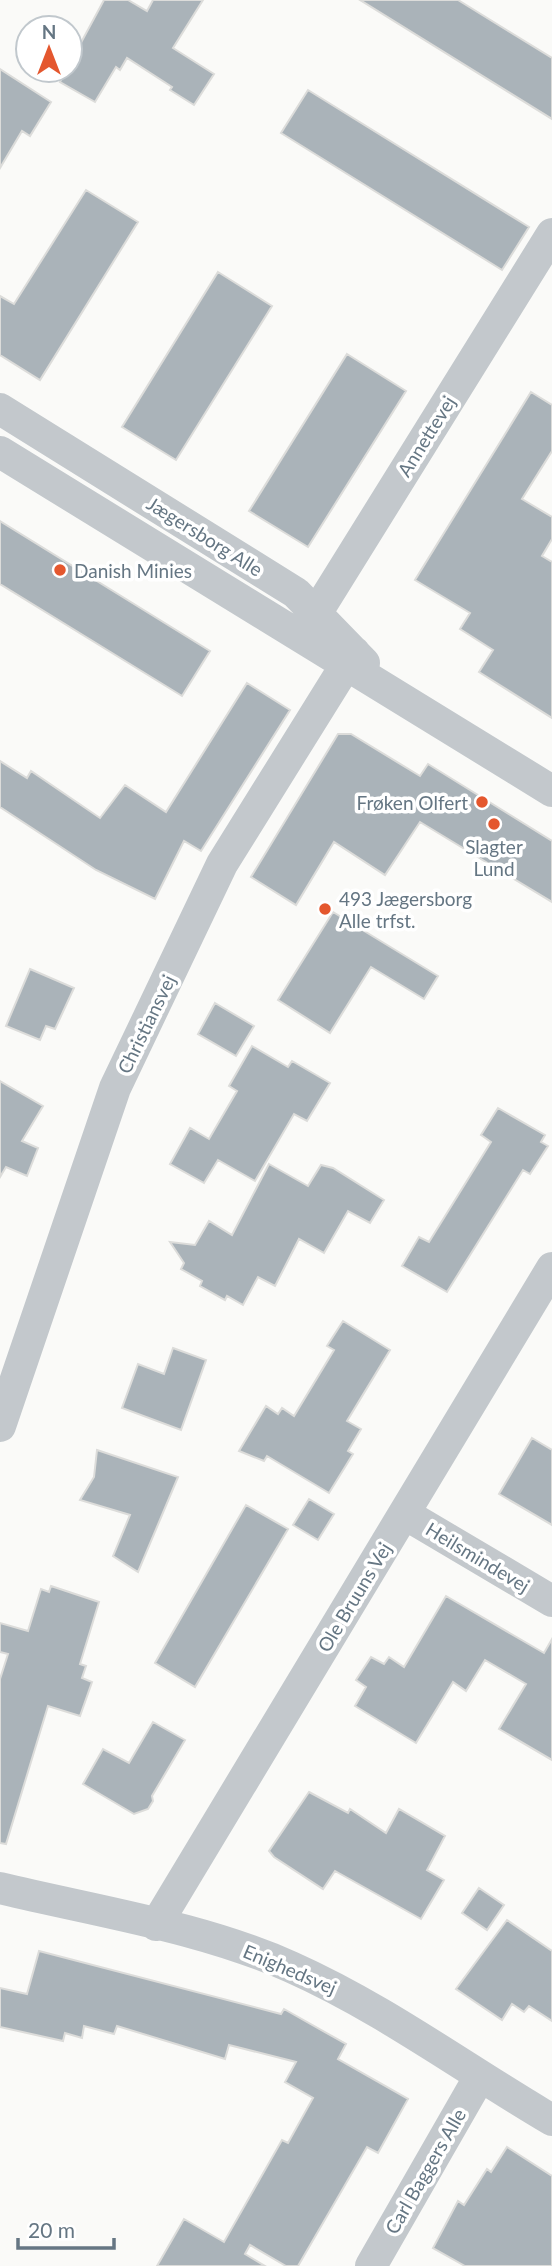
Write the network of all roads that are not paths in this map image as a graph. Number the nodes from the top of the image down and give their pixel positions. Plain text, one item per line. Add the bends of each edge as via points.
1 (552, 234) edge
2 (0, 409) edge
3 (0, 452) edge
4 (309, 625) junction
5 (350, 658) junction
6 (552, 791) edge
7 (552, 1268) edge
8 (0, 1426) edge
9 (405, 1514) junction
10 (552, 1601) edge
11 (0, 1888) edge
12 (156, 1926) junction
13 (480, 2076) junction
14 (552, 2120) edge
15 (371, 2266) edge

1 - 4 street, Annettevej
2 - 4 street, Jægersborg Alle via 296,593
3 - 4 street, Jægersborg Alle
4 - 5 street, Jægersborg Alle
5 - 6 street, Jægersborg Alle via 388,690
5 - 8 street, Christiansvej via 222,864 115,1088
7 - 9 street, Ole Bruuns Vej
9 - 10 street, Heilsmindevej
9 - 12 street, Ole Bruuns Vej
11 - 12 street, Enighedsvej
12 - 13 street, Enighedsvej via 237,1946 290,1966 348,1994
13 - 14 street, Enighedsvej
13 - 15 street, Carl Baggers Alle

